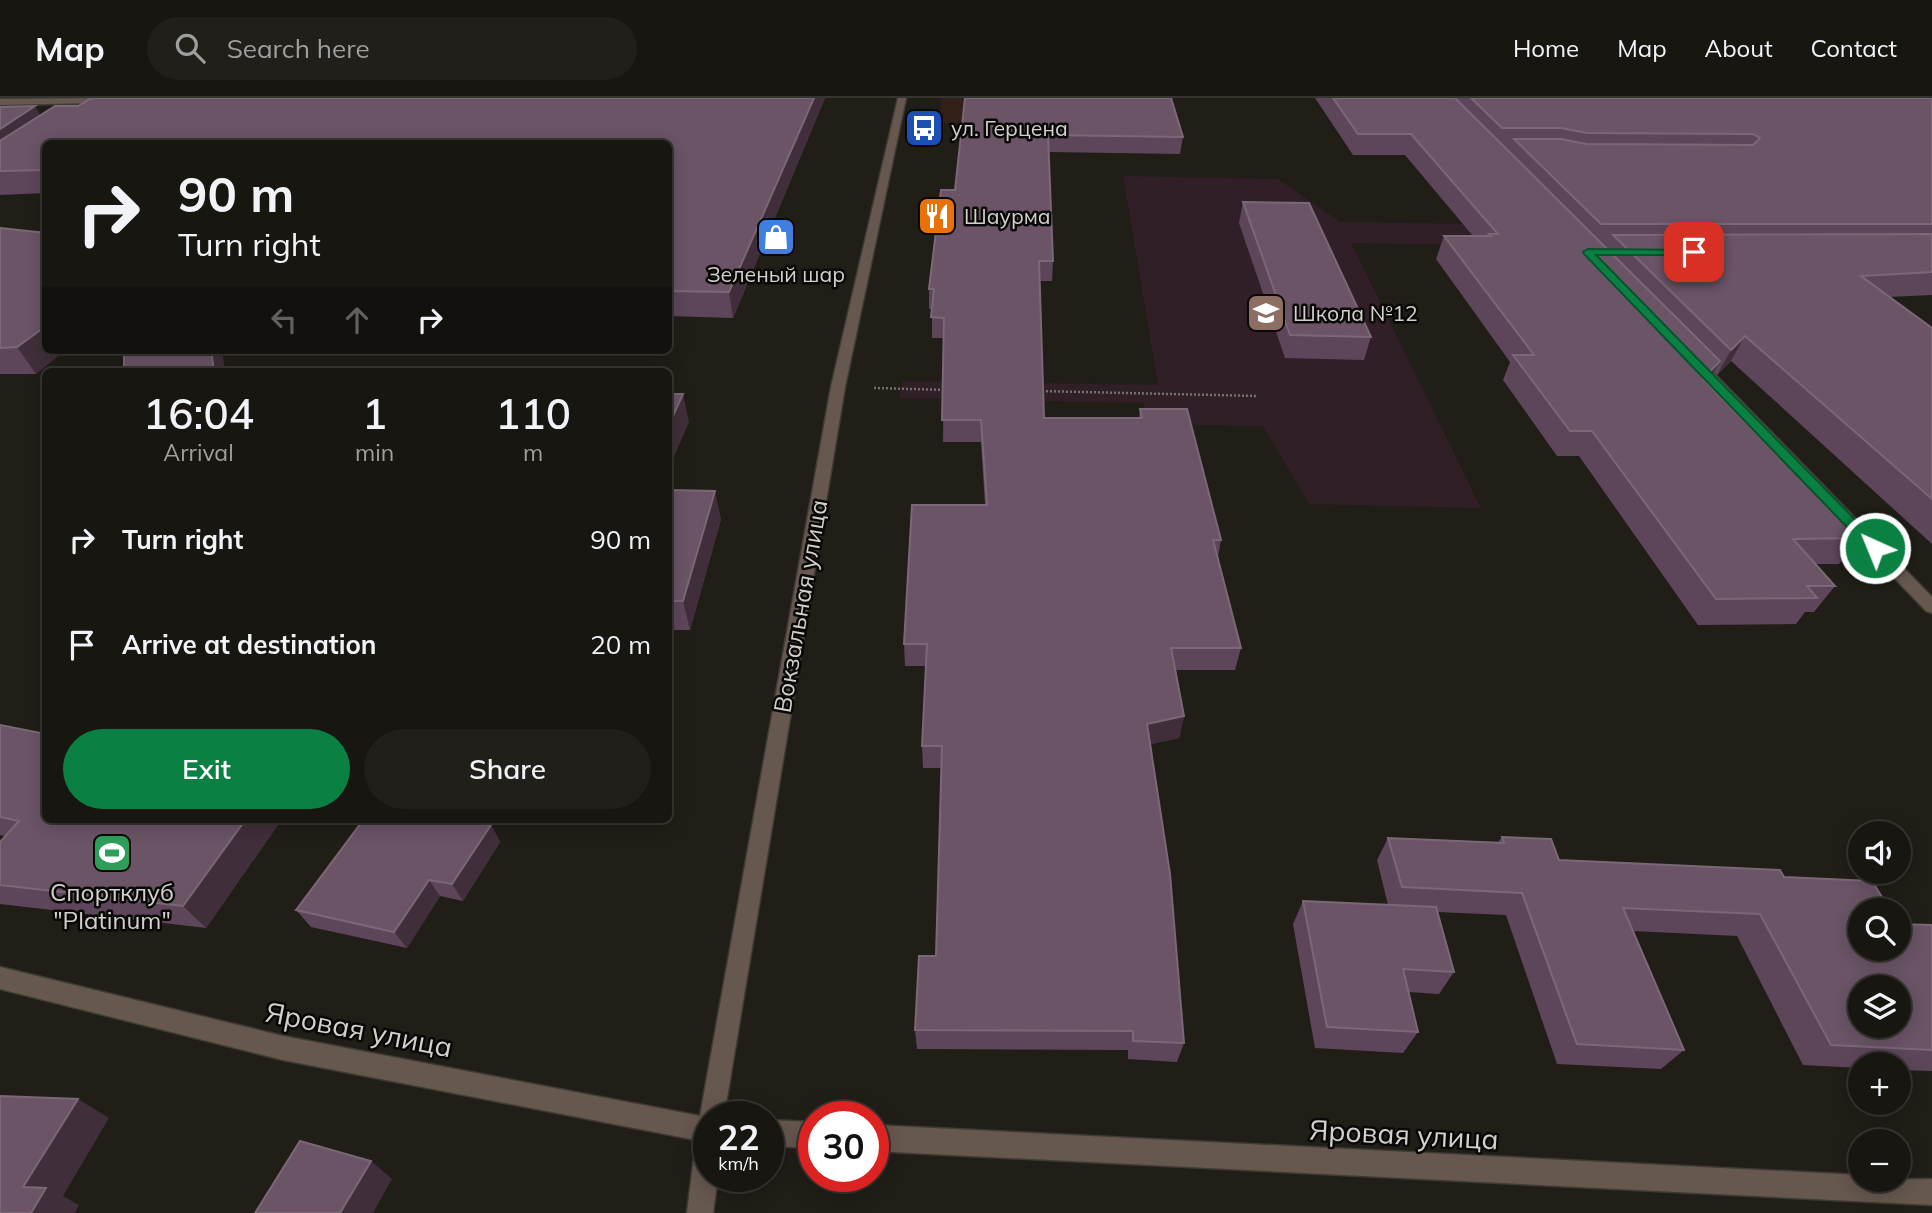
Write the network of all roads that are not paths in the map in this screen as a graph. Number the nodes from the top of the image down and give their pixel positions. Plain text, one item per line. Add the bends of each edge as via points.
1 (902, 98) edge
2 (99, 100) edge
3 (0, 102) edge
4 (1683, 351) edge
5 (1932, 607) edge
6 (0, 978) edge
7 (715, 1101) edge
8 (693, 1127) edge
9 (889, 1140) edge
10 (703, 1192) edge
11 (1932, 1192) edge
12 (700, 1213) edge

1 - 7 street, Вокзальная улица via 838,387
2 - 3 street
4 - 5 street
6 - 8 street, Яровая улица via 283,1048
9 - 11 street, Яровая улица
10 - 12 street

